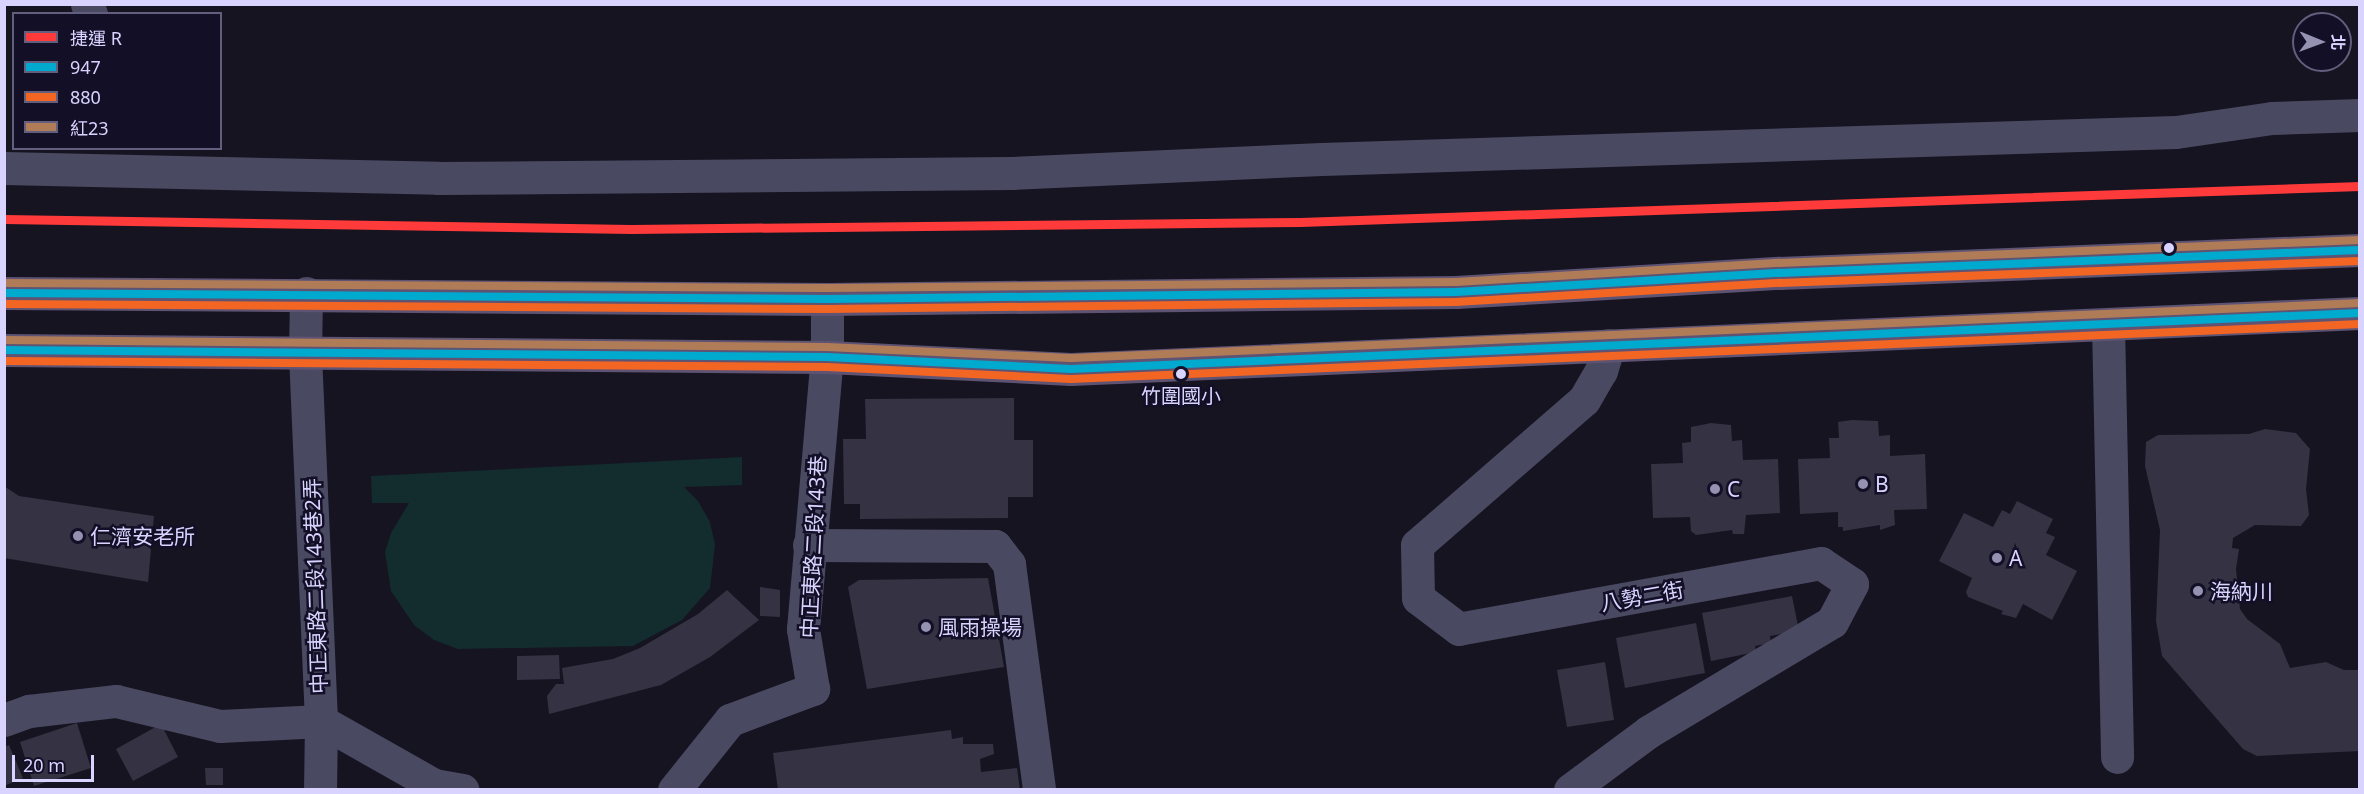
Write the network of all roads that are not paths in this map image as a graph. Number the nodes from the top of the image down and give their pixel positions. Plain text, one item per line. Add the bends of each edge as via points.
1 (2360, 115) edge
2 (78, 158) edge
3 (4, 168) edge
4 (2360, 250) edge
5 (4, 292) edge
6 (306, 293) junction
7 (826, 299) junction
8 (2360, 312) edge
9 (2108, 324) junction
10 (1609, 345) junction
11 (4, 350) edge
12 (305, 354) junction
13 (827, 357) junction
14 (808, 553) junction
15 (4, 720) edge
16 (321, 721) junction
17 (2117, 757) dead end
18 (320, 789) edge
19 (463, 789) edge
20 (674, 789) edge
21 (1039, 789) edge
22 (1570, 789) edge

1 - 2 street via 2272,118 2176,132 1322,159 1012,174 438,178
2 - 3 street
4 - 7 main road via 1779,273 1456,292
5 - 6 main road
6 - 7 main road
6 - 12 street, 中正東路二段143巷2弄
7 - 13 street, 中正東路二段143巷
8 - 9 main road
9 - 10 main road
9 - 17 street
10 - 13 main road via 1071,369
10 - 22 street, 八勢二街 via 1601,371 1584,399 1417,545 1418,598 1459,629 1821,563 1852,584 1832,622 1648,732
11 - 12 main road
12 - 13 main road
12 - 16 street, 中正東路二段143巷2弄
13 - 14 street, 中正東路二段143巷
14 - 20 street, 中正東路二段143巷 via 803,629 813,689 730,720 700,762
14 - 21 street via 995,546 1009,564
15 - 16 street via 28,711 116,701 220,726
16 - 18 street
16 - 19 street, 中正東路二段143巷2弄 via 434,785

